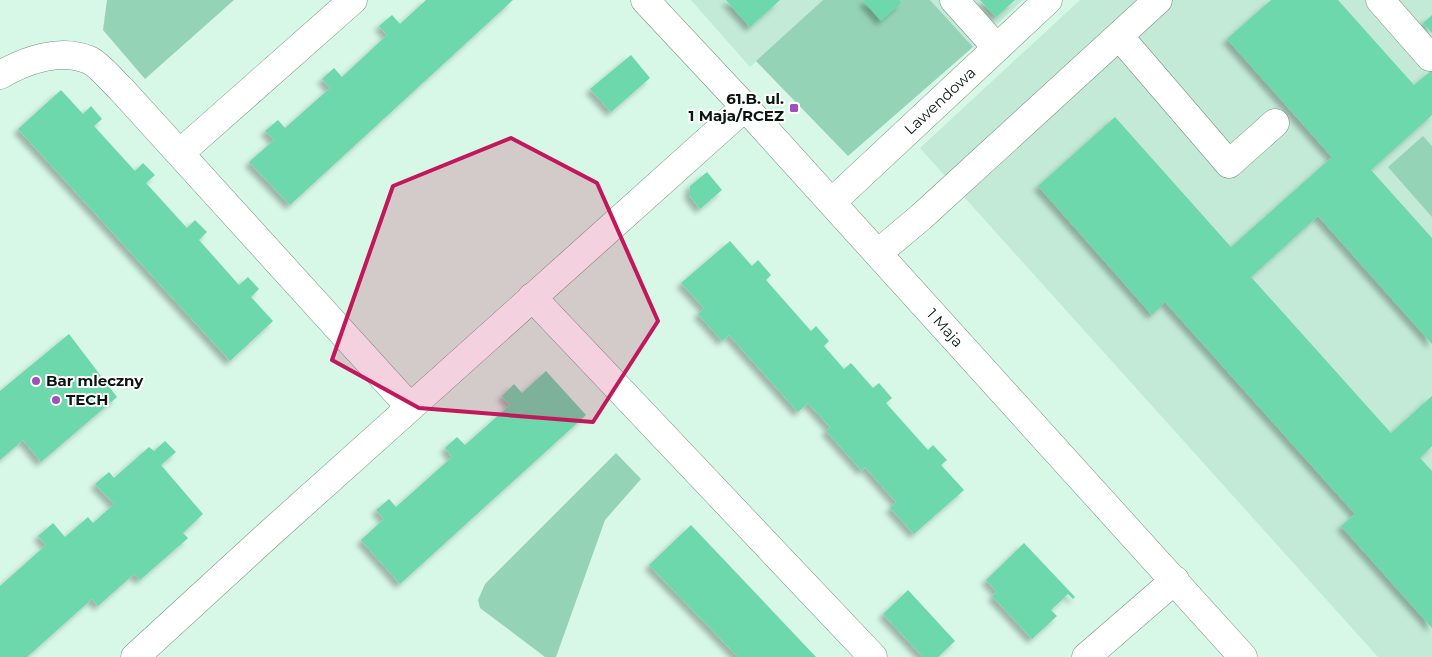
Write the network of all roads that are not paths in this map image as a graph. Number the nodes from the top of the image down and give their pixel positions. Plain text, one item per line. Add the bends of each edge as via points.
1 (353, 0) edge
2 (645, 0) edge
3 (954, 0) edge
4 (1048, 0) edge
5 (1158, 0) edge
6 (1380, 0) edge
7 (1119, 36) junction
8 (997, 48) junction
9 (1430, 57) dead end
10 (0, 75) edge
11 (745, 107) junction
12 (1275, 123) dead end
13 (180, 154) junction
14 (832, 202) junction
15 (878, 253) junction
16 (532, 297) junction
17 (410, 407) junction
18 (1175, 580) junction
19 (135, 657) edge
20 (874, 657) edge
21 (1086, 657) edge
22 (1243, 657) edge

1 - 13 street
2 - 11 street, 1 Maja
3 - 8 street
4 - 8 street, Lawendowa
5 - 7 street
6 - 9 street
7 - 12 street via 1229,164
7 - 15 street
8 - 14 street, Lawendowa
10 - 13 street via 46,56 91,60
11 - 14 street, 1 Maja
11 - 16 street
13 - 17 street
14 - 15 street, 1 Maja
15 - 18 street, 1 Maja
16 - 17 street
16 - 20 street
17 - 19 street
18 - 21 street
18 - 22 street, 1 Maja

